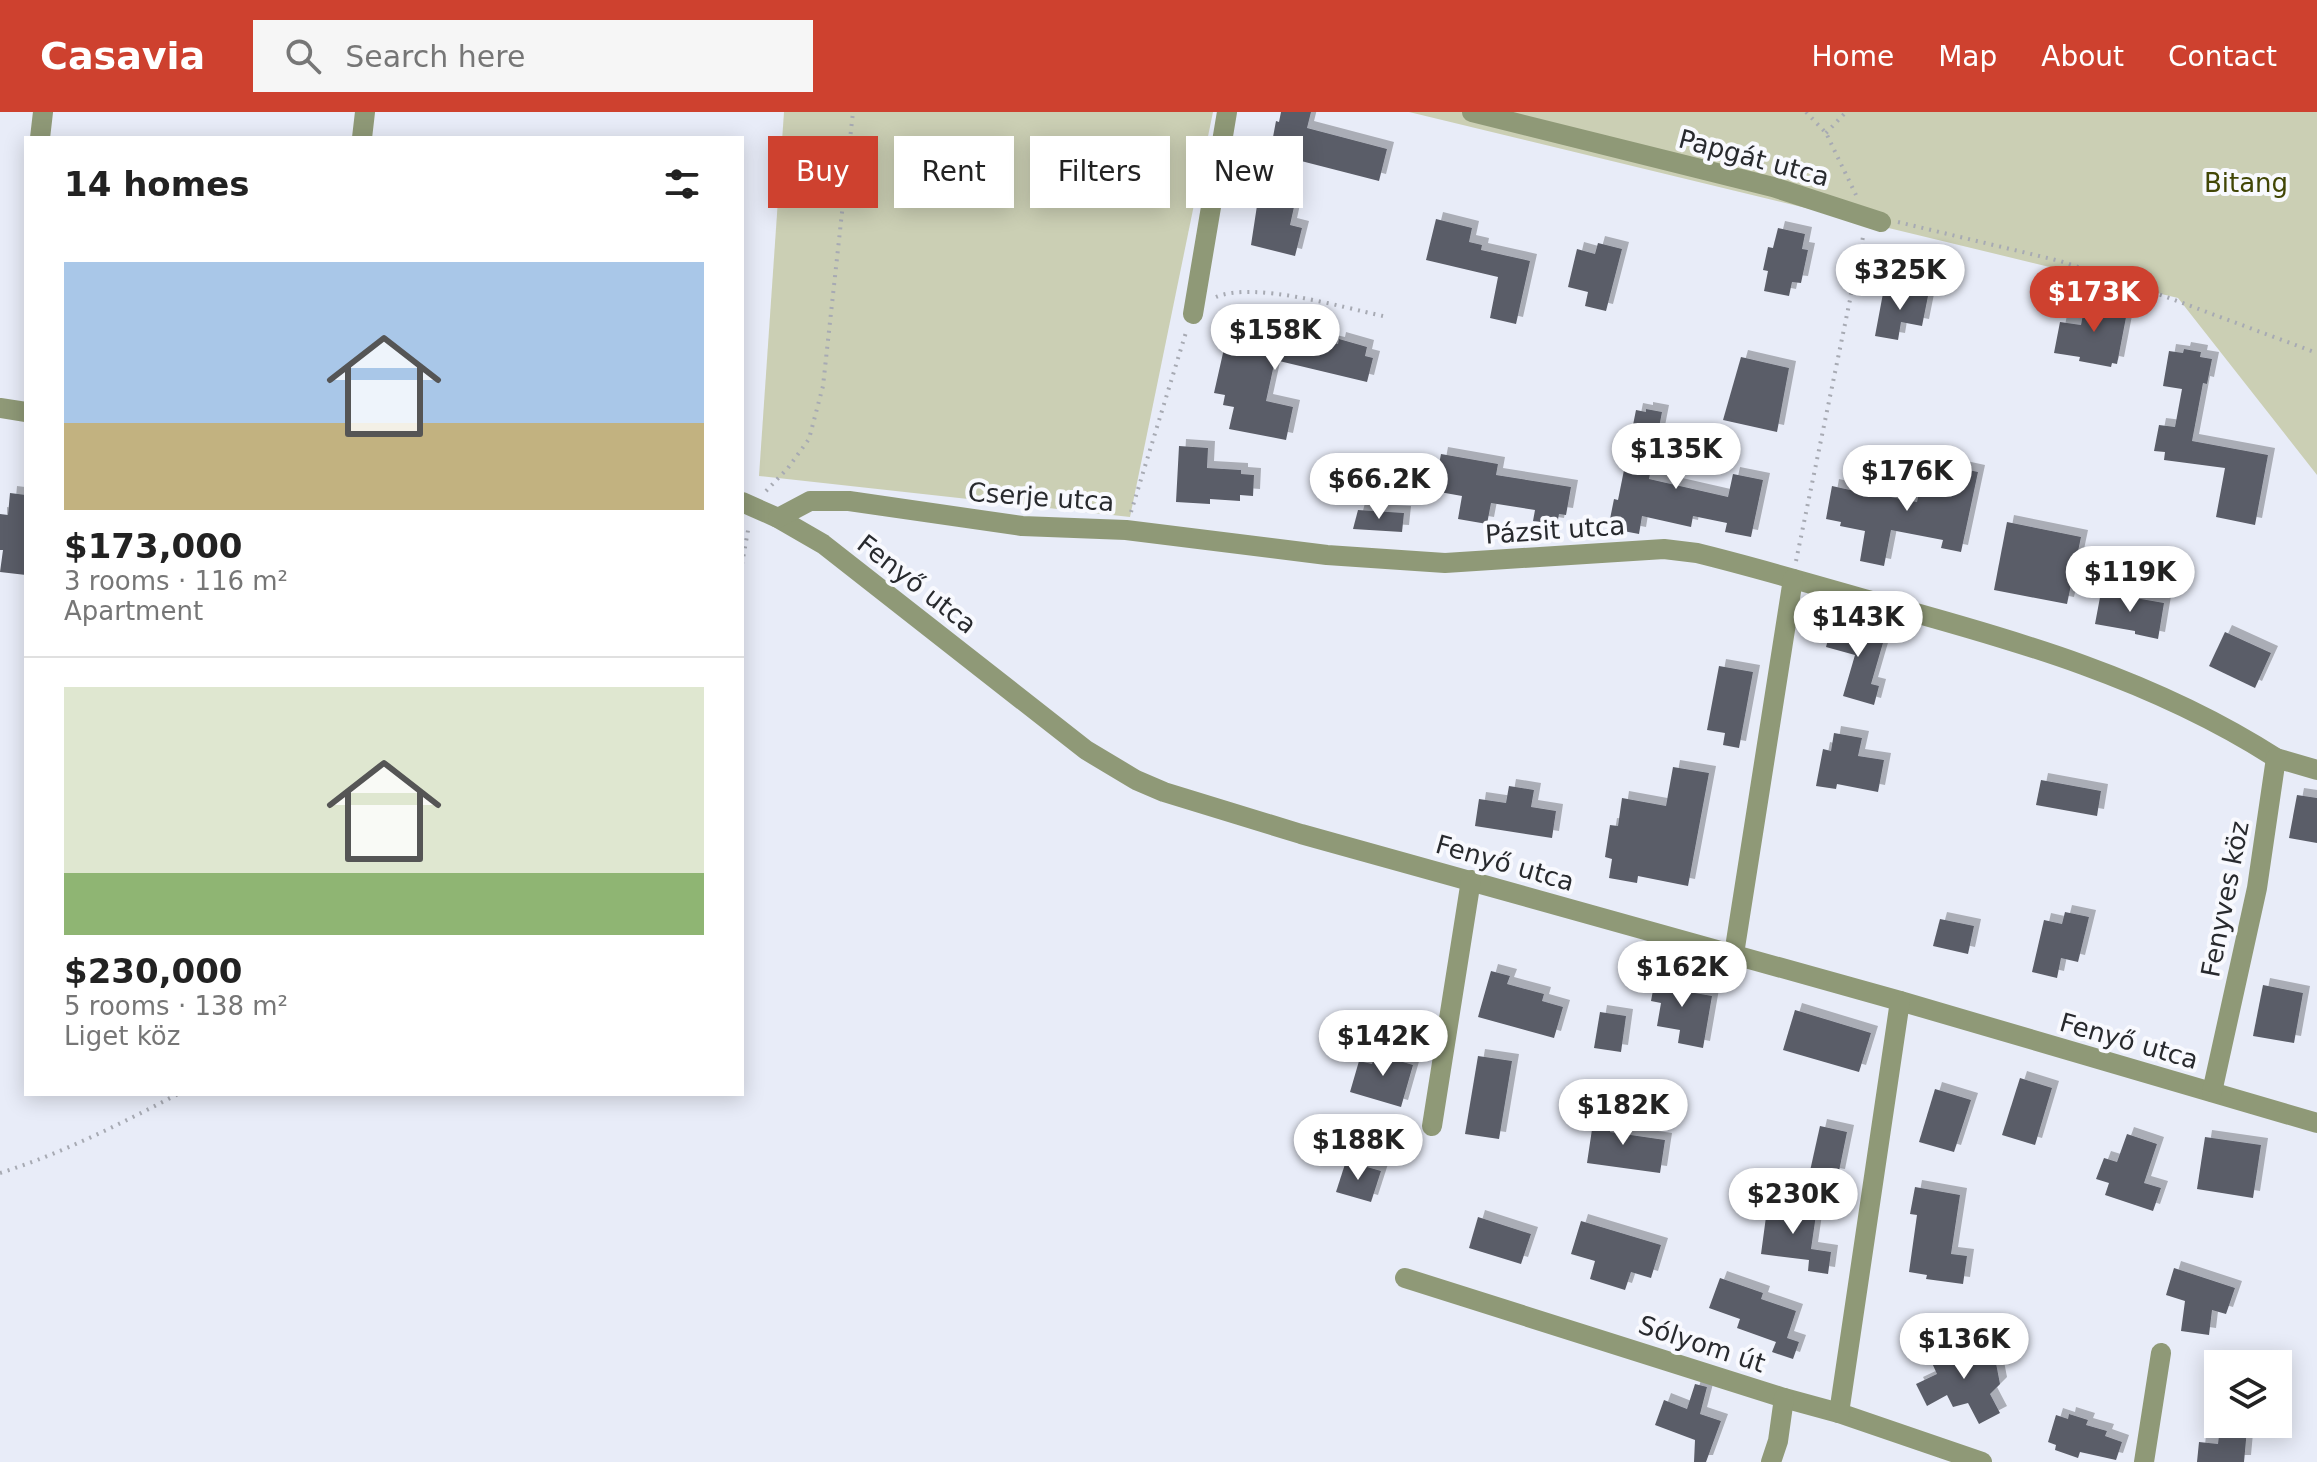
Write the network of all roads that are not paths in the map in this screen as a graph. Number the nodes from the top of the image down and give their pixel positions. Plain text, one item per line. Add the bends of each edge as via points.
1 (43, 112) edge
2 (365, 112) edge
3 (1227, 112) edge
4 (1472, 112) edge
5 (40, 136) edge
6 (362, 136) edge
7 (1875, 220) road end
8 (1193, 314) road end
9 (0, 408) edge
10 (24, 412) edge
11 (747, 504) edge
12 (778, 518) junction
13 (1126, 530) joint
14 (1793, 579) junction
15 (2276, 758) junction
16 (2317, 770) edge
17 (1471, 880) junction
18 (1734, 954) junction
19 (1900, 1001) junction
20 (2212, 1092) junction
21 (2317, 1123) edge
22 (1432, 1126) dead end
23 (1405, 1278) dead end
24 (2161, 1353) dead end
25 (1784, 1398) junction
26 (1839, 1413) junction
27 (1771, 1462) edge
28 (1982, 1462) edge
29 (2144, 1462) edge

1 - 5 street
2 - 6 street
3 - 8 street
4 - 7 street, Papgát utca via 1773,187
9 - 10 street
11 - 12 street, Fenyő utca
12 - 13 street, Cserje utca via 810,501 827,500 1022,526
12 - 17 street, Fenyő utca via 823,544 1060,731 1136,780 1195,803
13 - 14 street, Pázsit utca via 1327,555 1445,563 1664,549
14 - 15 street, Pázsit utca via 2067,658 2161,696
14 - 18 street
15 - 16 street
15 - 20 street, Fenyves köz via 2257,888
17 - 18 street, Fenyő utca
17 - 22 street
18 - 19 street, Fenyő utca
19 - 20 street, Fenyő utca
19 - 26 street
20 - 21 street, Fenyő utca
23 - 25 street, Sólyom út
24 - 29 street
25 - 26 street, Sólyom út
25 - 27 street
26 - 28 street, Sólyom út

